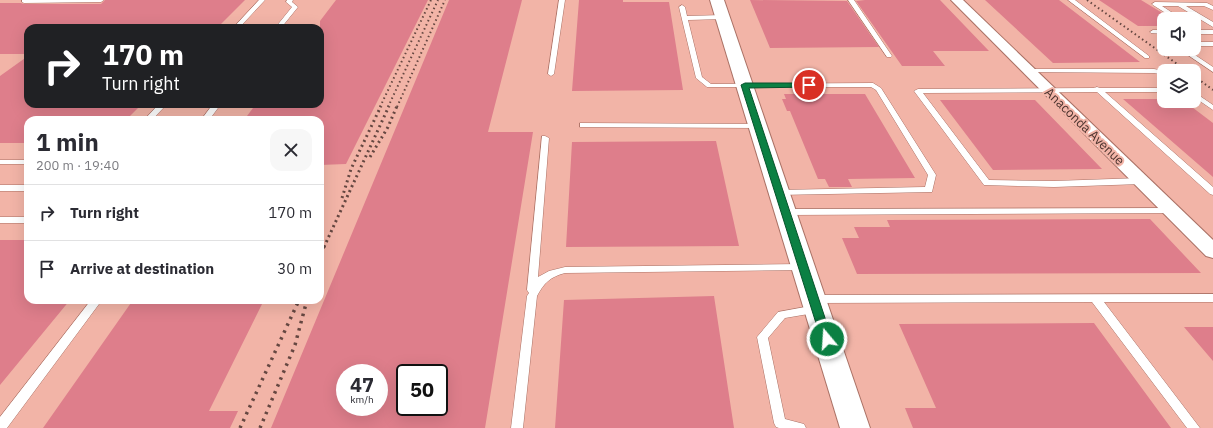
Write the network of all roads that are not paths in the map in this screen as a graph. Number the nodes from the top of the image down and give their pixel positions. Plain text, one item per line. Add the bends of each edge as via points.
1 (66, 0) edge
2 (100, 0) edge
3 (262, 0) edge
4 (290, 0) edge
5 (562, 0) edge
6 (851, 0) edge
7 (957, 0) edge
8 (1071, 0) edge
9 (1172, 0) edge
10 (24, 1) edge
11 (1178, 4) junction
12 (682, 7) dead end
13 (720, 8) edge
14 (1213, 8) edge
15 (1168, 12) edge
16 (685, 18) junction
17 (1201, 23) edge
18 (240, 24) edge
19 (281, 24) edge
20 (1212, 24) edge
21 (1201, 31) edge
22 (1153, 32) dead end
23 (1157, 32) edge
24 (1213, 32) edge
25 (1201, 44) edge
26 (1213, 44) edge
27 (889, 56) dead end
28 (1192, 56) edge
29 (1147, 57) dead end
30 (1213, 70) edge
31 (1029, 71) junction
32 (1157, 71) edge
33 (551, 74) dead end
34 (745, 85) junction
35 (1048, 89) junction
36 (1097, 89) junction
37 (1157, 90) edge
38 (1201, 99) edge
39 (159, 108) edge
40 (1213, 108) edge
41 (152, 116) edge
42 (583, 125) dead end
43 (758, 126) junction
44 (546, 138) dead end
45 (0, 162) edge
46 (24, 162) edge
47 (1141, 181) junction
48 (0, 188) edge
49 (24, 188) edge
50 (1213, 192) edge
51 (783, 203) junction
52 (1172, 211) junction
53 (0, 220) edge
54 (24, 220) edge
55 (1213, 251) edge
56 (804, 267) junction
57 (532, 296) junction
58 (1095, 298) junction
59 (1213, 298) edge
60 (94, 304) edge
61 (815, 304) junction
62 (0, 427) edge
63 (795, 427) edge
64 (517, 428) edge
65 (855, 428) edge
66 (1194, 428) edge

1 - 2 lane
1 - 10 lane
3 - 18 lane
4 - 19 lane via 295,7
5 - 33 lane
6 - 27 lane
7 - 31 street, Anaconda Avenue
8 - 29 lane
9 - 11 lane
11 - 14 lane via 1205,4
11 - 15 lane via 1155,4
11 - 20 lane
12 - 16 lane
13 - 16 lane
13 - 34 main road
16 - 34 lane via 699,78 709,86
17 - 20 lane
21 - 24 lane
22 - 23 lane
25 - 26 lane
28 - 30 lane
31 - 32 lane
31 - 35 street, Anaconda Avenue
34 - 43 main road
34 - 51 lane via 873,85 879,89 932,175 929,190
35 - 36 lane
35 - 47 street, Anaconda Avenue
35 - 47 lane via 918,91 987,183
36 - 37 lane
36 - 50 lane
38 - 40 lane
39 - 41 lane
42 - 43 lane
43 - 51 main road
44 - 57 lane
45 - 46 lane
47 - 52 street, Anaconda Avenue
48 - 49 lane
51 - 52 lane
51 - 56 main road
52 - 55 street, Anaconda Avenue
53 - 54 lane
56 - 57 lane via 565,270 549,274 538,282
56 - 61 main road
57 - 64 lane
58 - 59 lane
58 - 61 lane
58 - 66 lane
60 - 62 lane
61 - 63 lane via 782,315 762,337 780,423
61 - 65 main road

